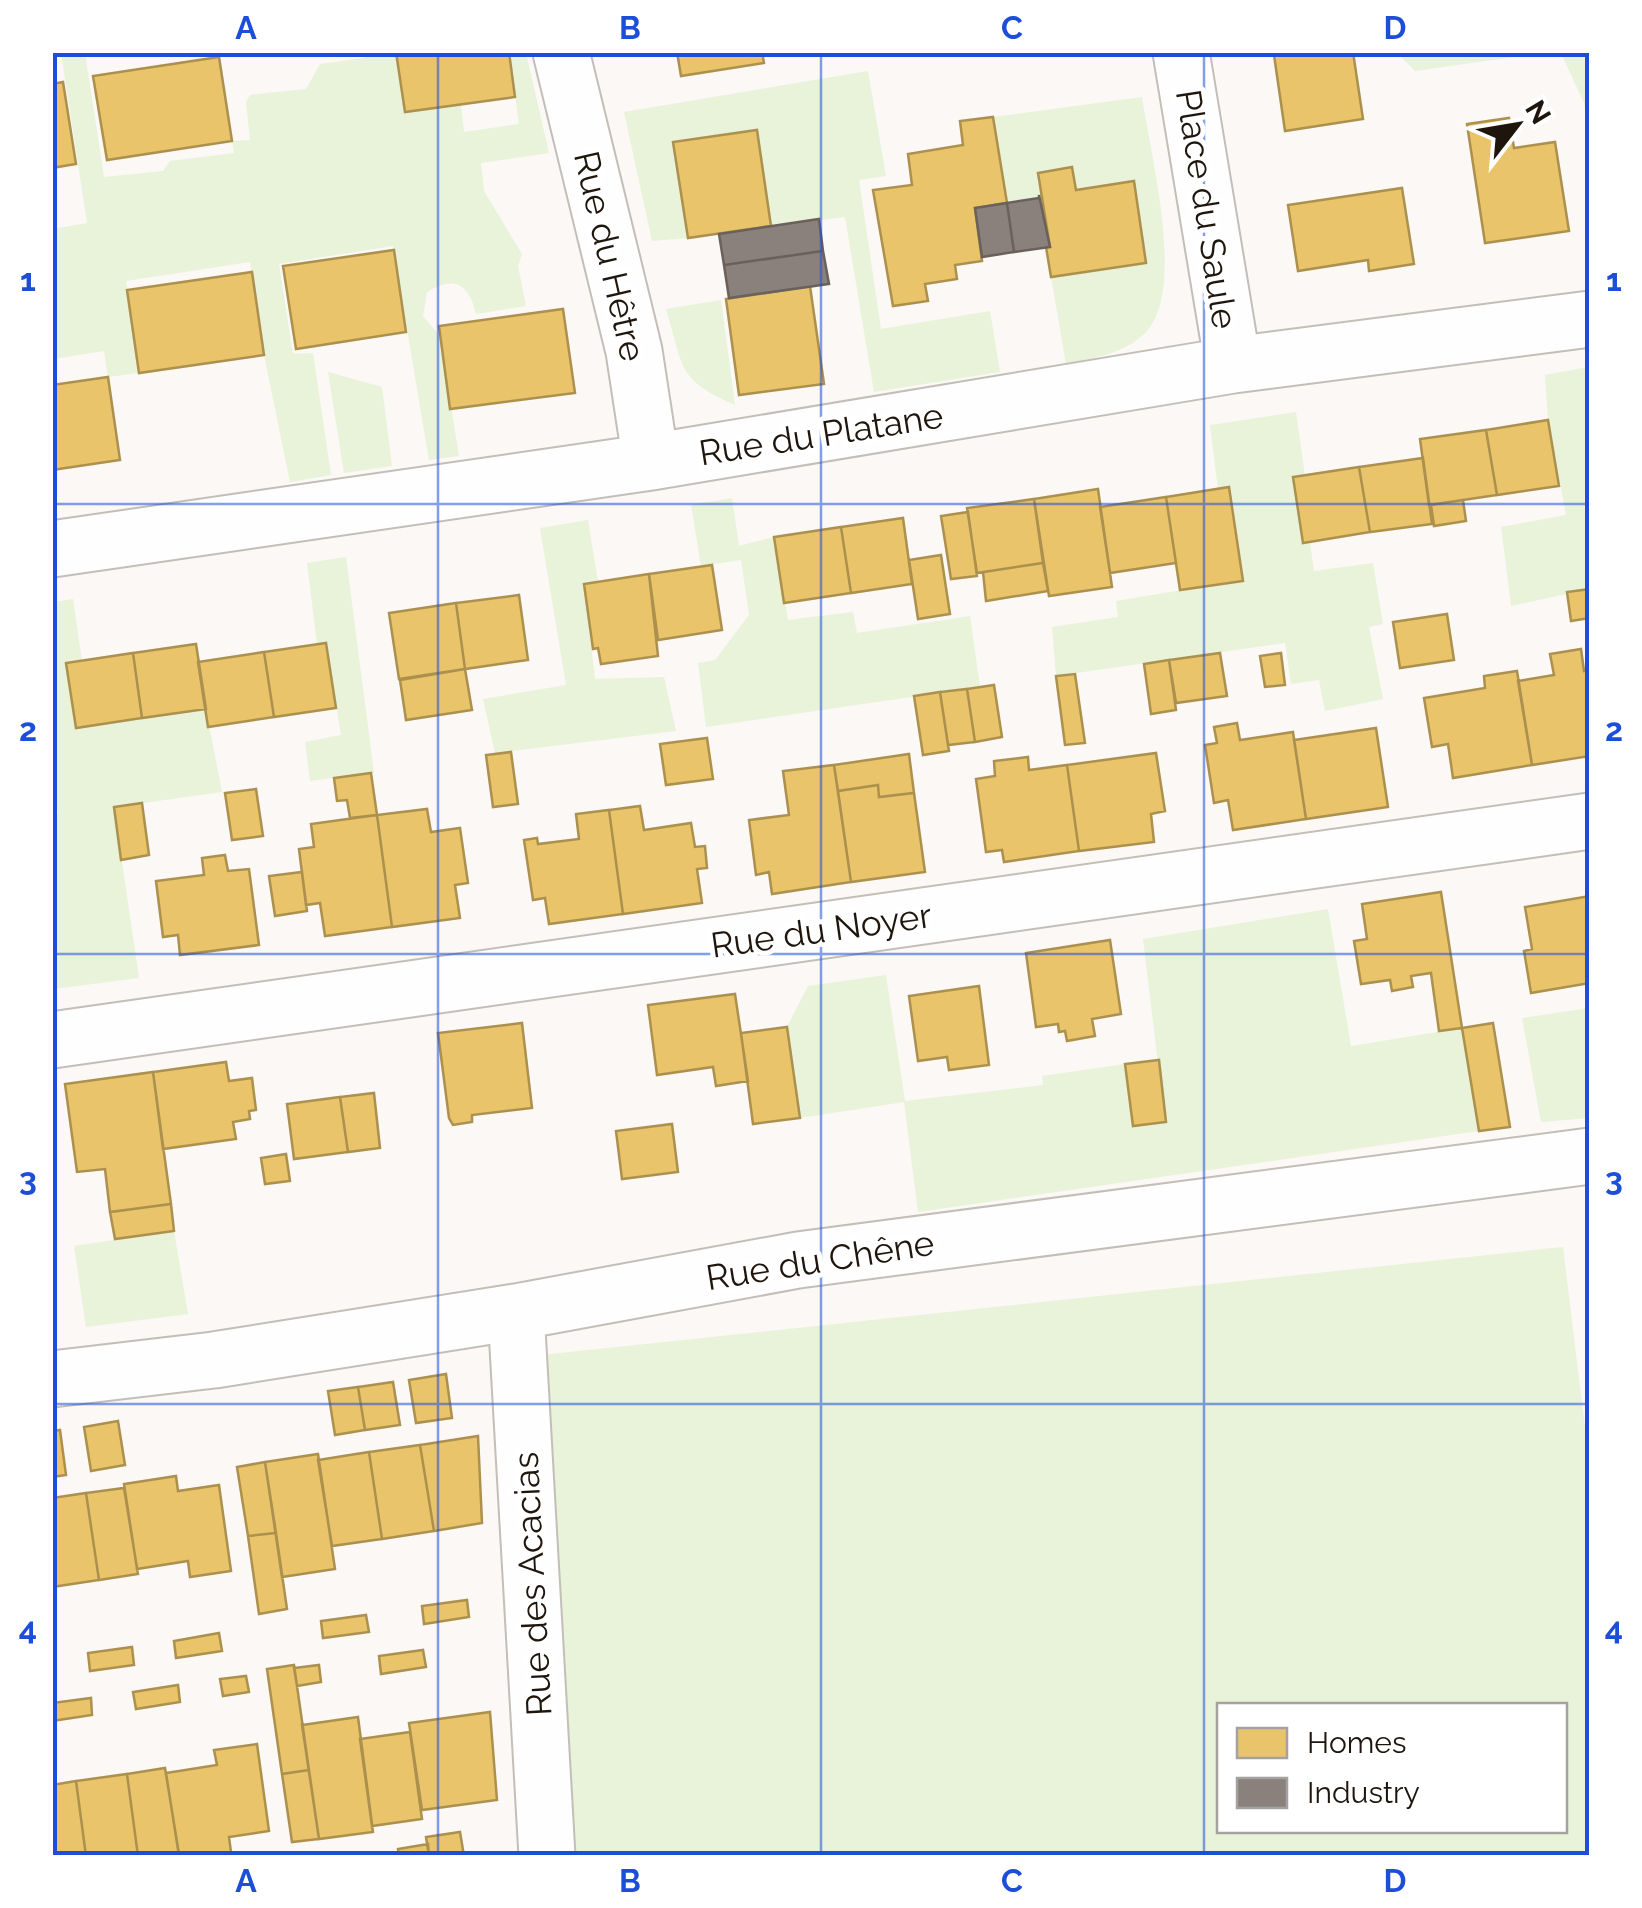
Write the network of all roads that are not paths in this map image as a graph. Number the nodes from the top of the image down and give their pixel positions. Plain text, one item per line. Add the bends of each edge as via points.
1 (561, 52) edge
2 (1181, 52) edge
3 (1590, 319) edge
4 (1233, 365) junction
5 (651, 462) junction
6 (52, 549) edge
7 (1590, 821) edge
8 (52, 1040) edge
9 (1590, 1156) edge
10 (516, 1312) junction
11 (52, 1379) edge
12 (547, 1856) edge

1 - 5 street, Rue du Hêtre via 634,351
2 - 4 street, Place du Saule
3 - 4 street, Rue du Platane
4 - 5 street, Rue du Platane
5 - 6 street, Rue du Platane
7 - 8 street, Rue du Noyer
9 - 10 street, Rue du Chêne via 798,1260
10 - 11 street, Rue du Chêne
10 - 12 street, Rue des Acacias

